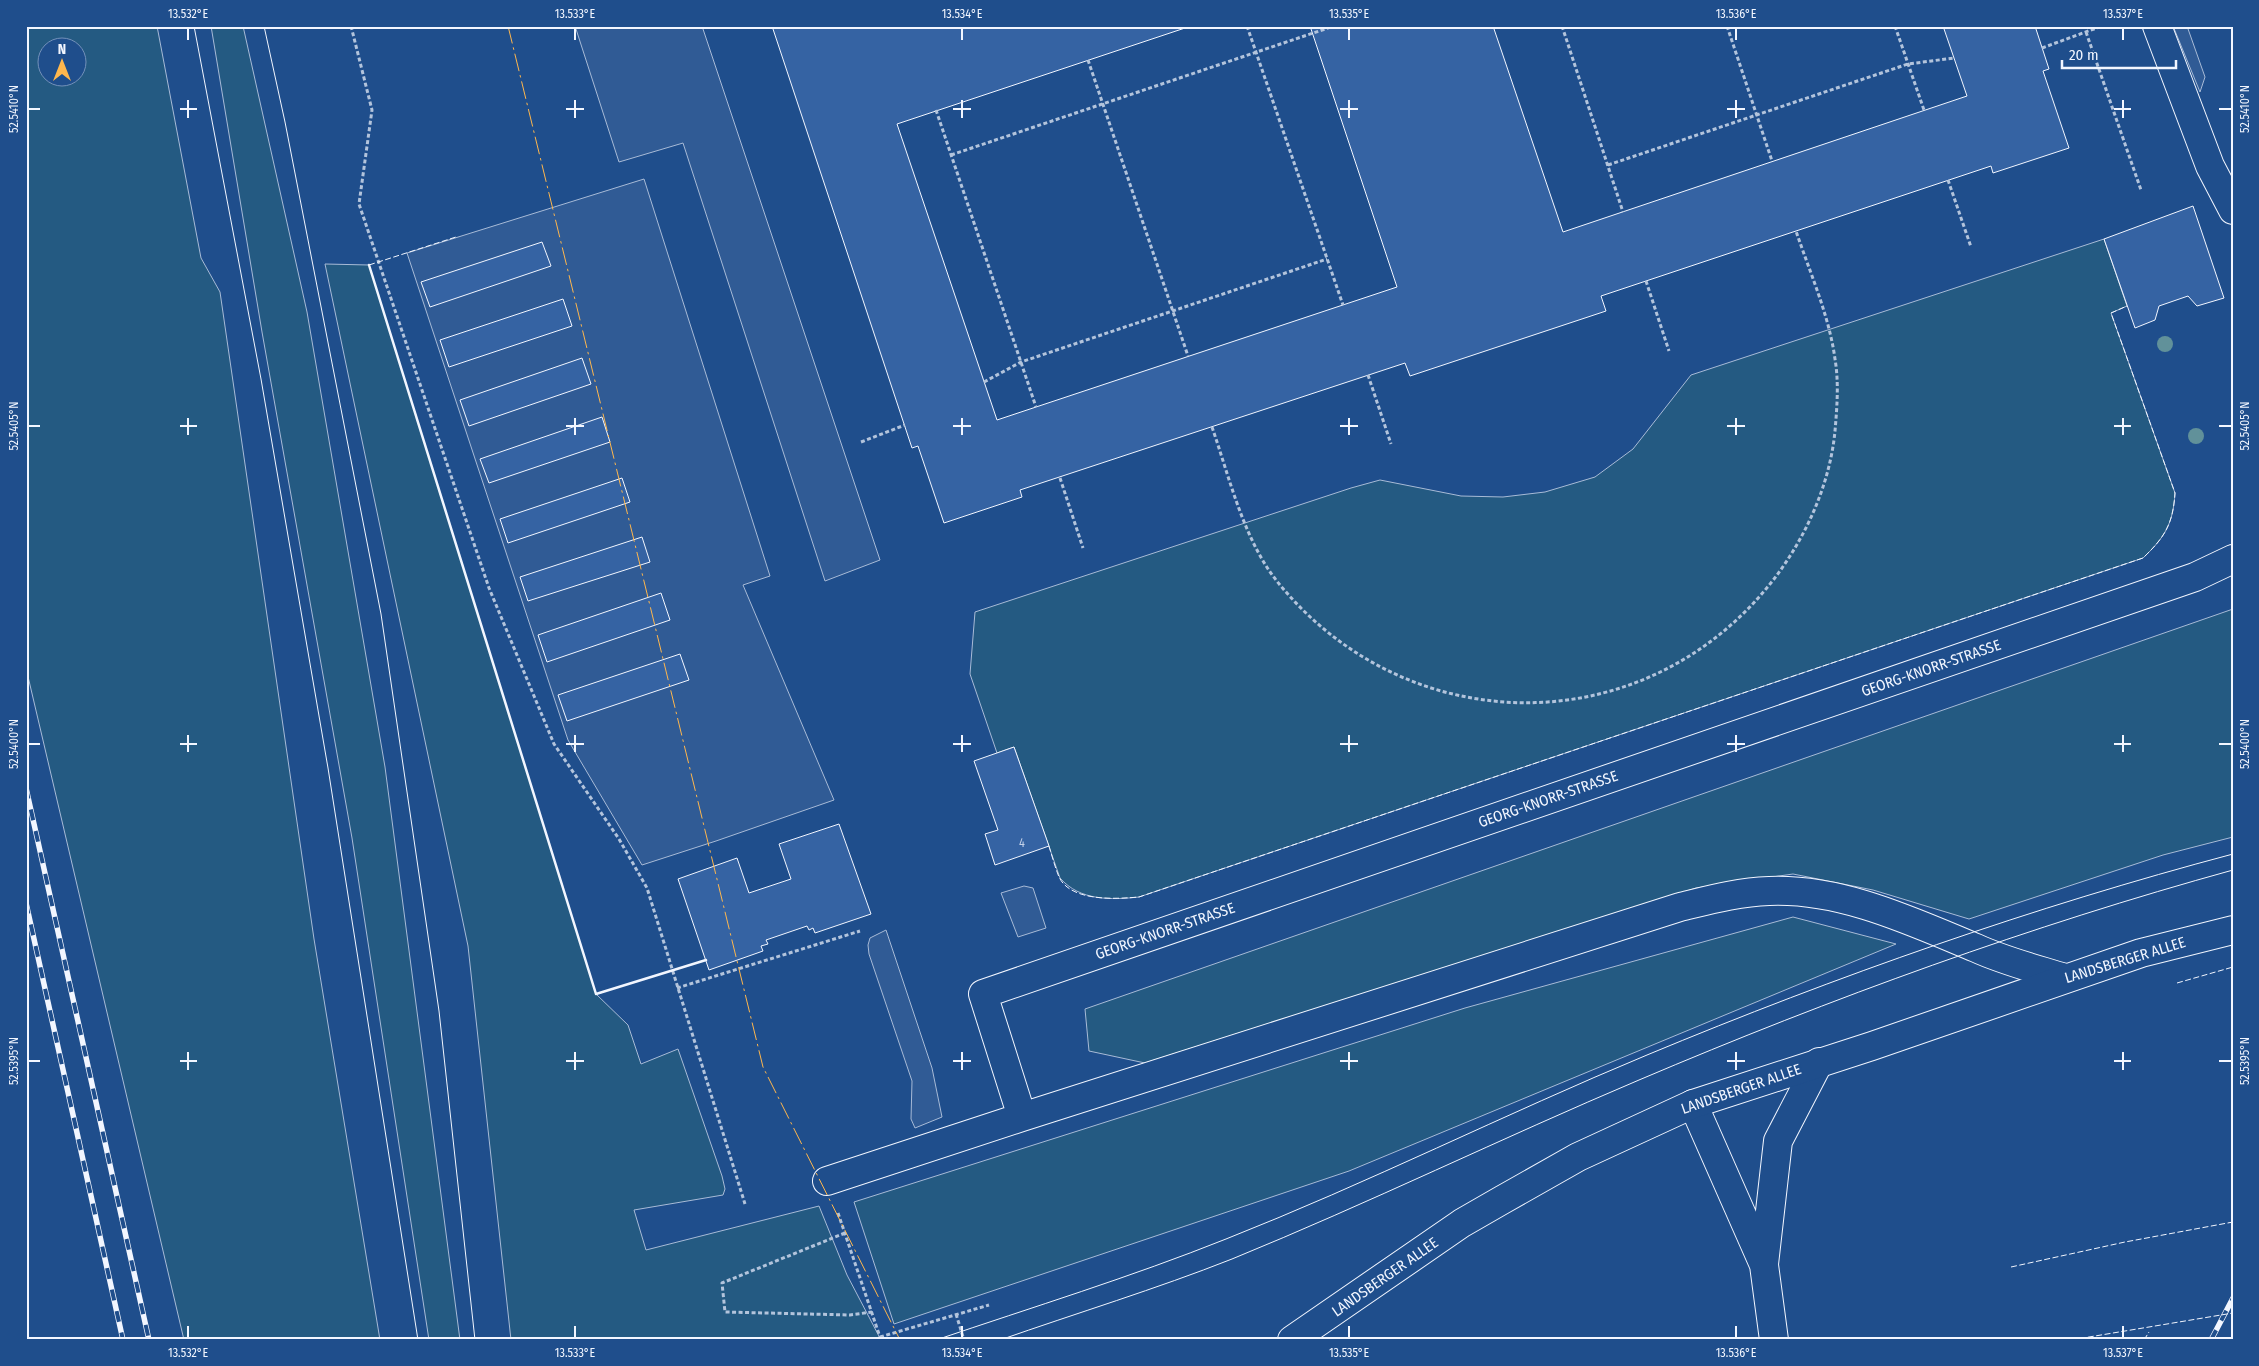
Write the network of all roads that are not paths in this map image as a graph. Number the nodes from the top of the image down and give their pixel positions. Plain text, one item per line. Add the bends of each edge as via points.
1 (2157, 26) edge
2 (2233, 210) edge
3 (2233, 559) edge
4 (2233, 930) edge
5 (2066, 978) junction
6 (1819, 1062) junction
7 (1693, 1104) junction
8 (1022, 1117) junction
9 (827, 1182) dead end
10 (1764, 1265) junction
11 (1292, 1340) edge
12 (1774, 1340) edge

1 - 2 street via 2210,166
3 - 8 street, GEORG-KNORR-STRASSE via 2195,577 983,994
4 - 5 street, LANDSBERGER ALLEE via 2141,953
5 - 6 street, LANDSBERGER ALLEE
5 - 8 street via 1977,949 1878,909 1815,894 1770,891 1732,895 1680,907
6 - 7 street, LANDSBERGER ALLEE
6 - 10 street via 1778,1142
7 - 10 street
7 - 11 street, LANDSBERGER ALLEE via 1578,1157 1478,1214
8 - 9 street
10 - 12 street

